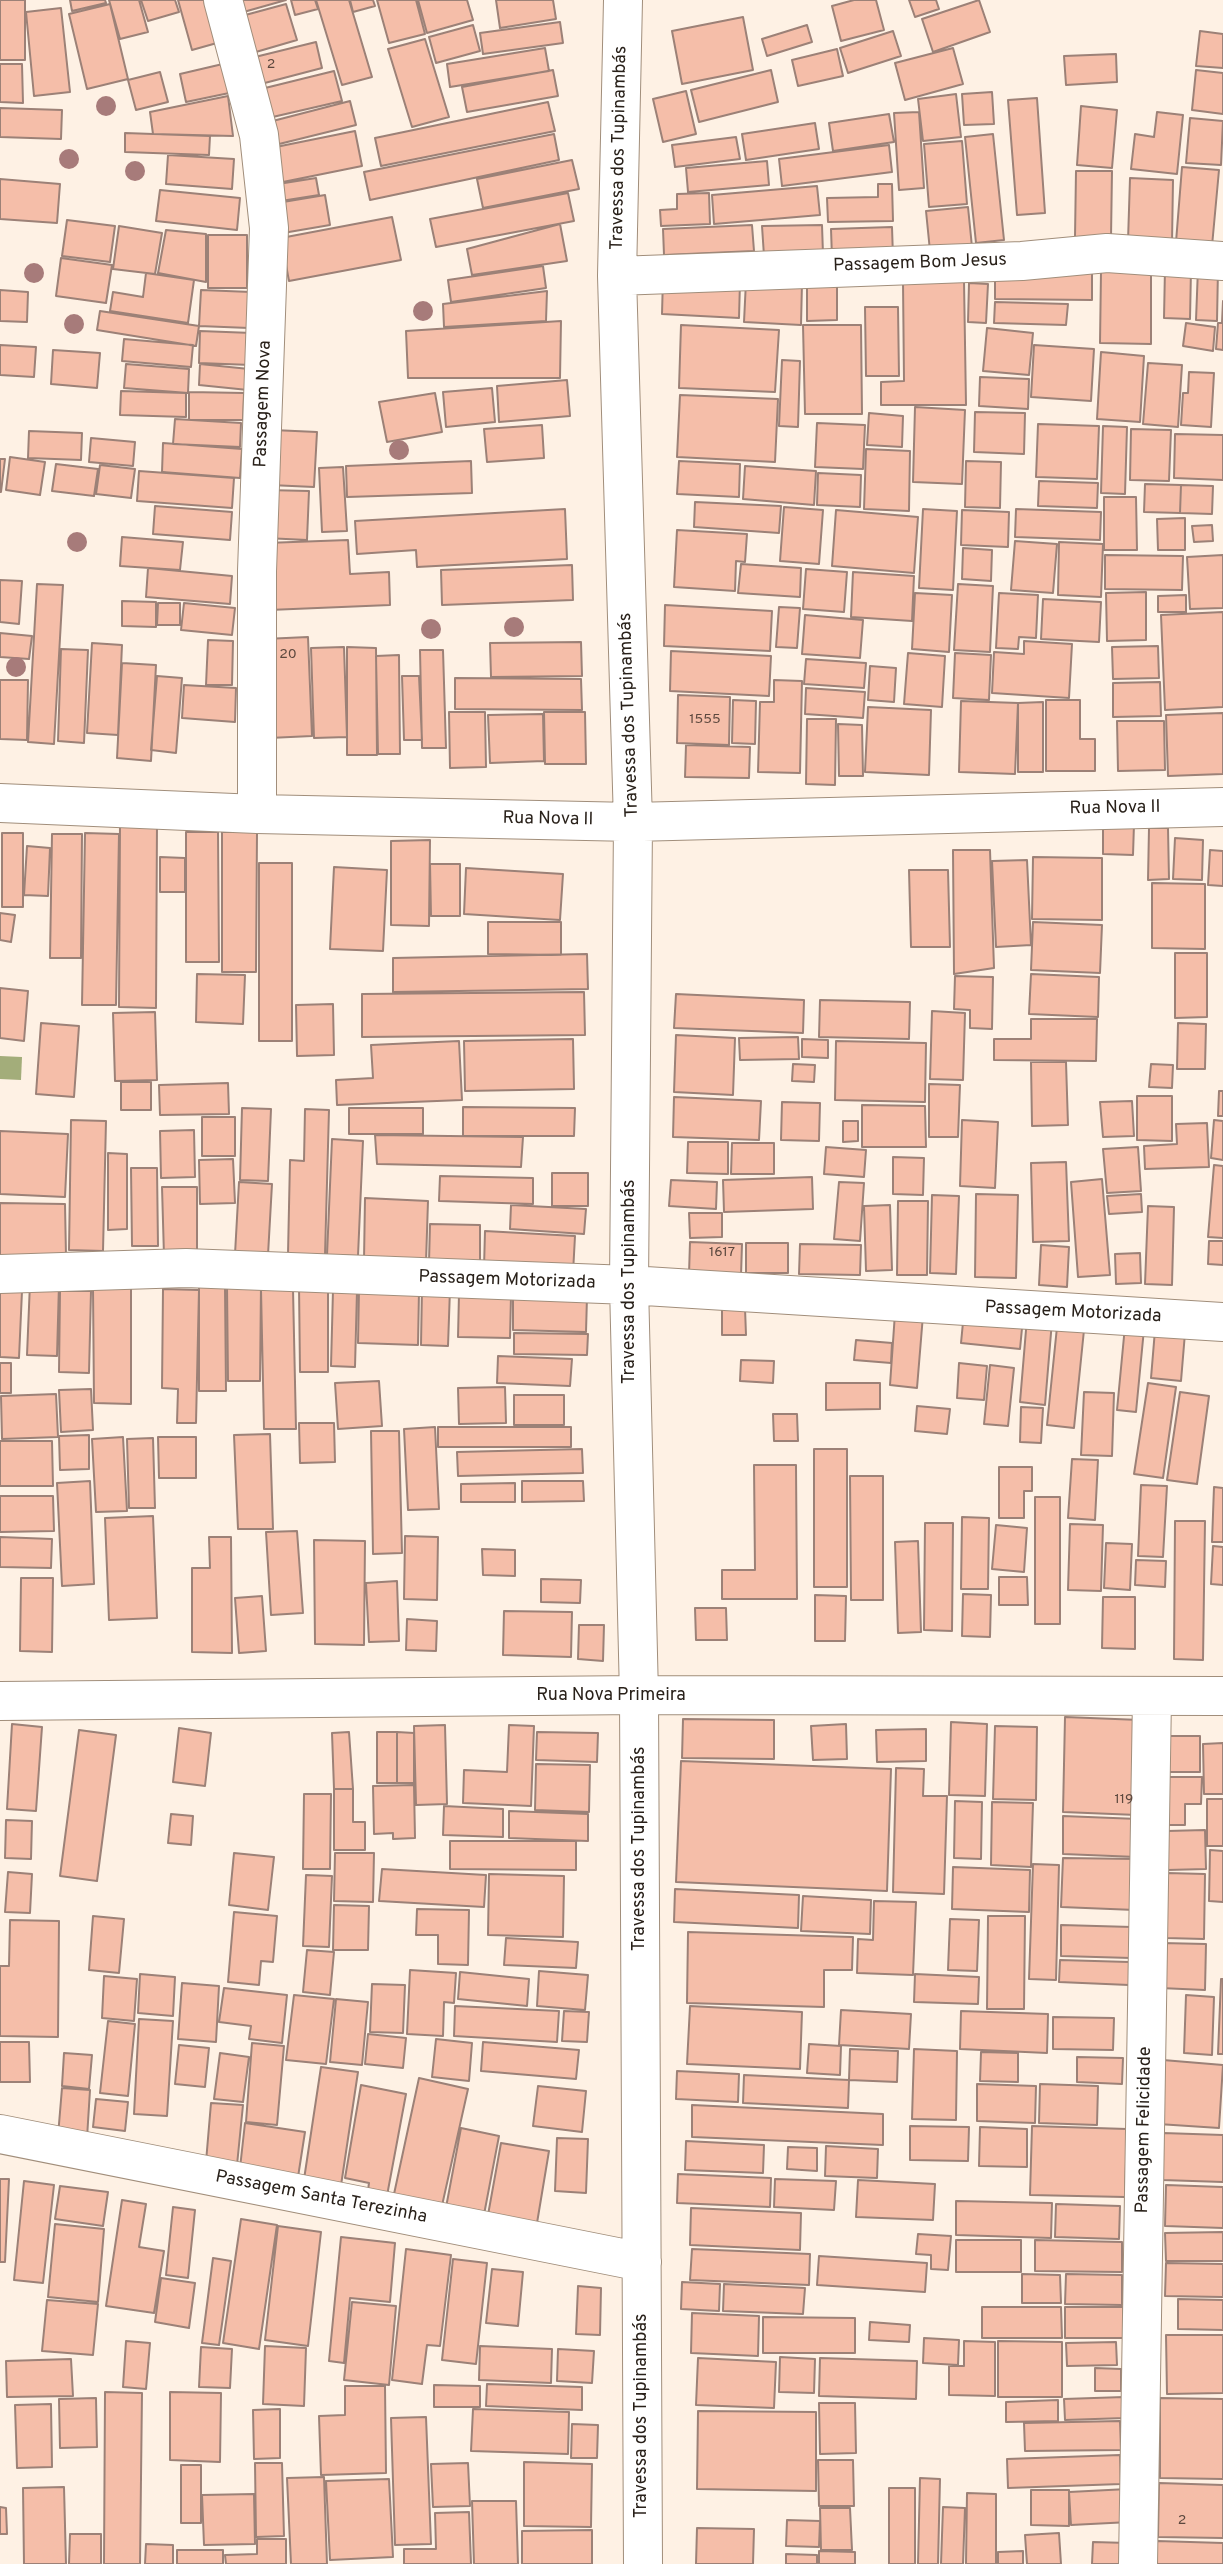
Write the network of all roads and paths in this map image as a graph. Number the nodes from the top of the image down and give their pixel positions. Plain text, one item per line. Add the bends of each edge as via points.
1 (223, 0) edge
2 (623, 0) edge
3 (1223, 261) edge
4 (617, 276) junction
5 (0, 803) edge
6 (1223, 807) edge
7 (257, 814) junction
8 (633, 822) junction
9 (0, 1274) edge
10 (629, 1285) junction
11 (1223, 1322) edge
12 (639, 1695) junction
13 (1152, 1696) junction
14 (1223, 1696) edge
15 (0, 1701) edge
16 (0, 2134) edge
17 (642, 2262) junction
18 (643, 2564) edge
19 (1138, 2564) edge

1 - 7 street, Passagem Nova via 259,135 269,228 257,571
2 - 4 street, Travessa dos Tupinambás
3 - 4 street, Passagem Bom Jesus via 1107,253 1022,261
4 - 8 street, Travessa dos Tupinambás
5 - 7 street, Rua Nova II
6 - 8 street, Rua Nova II
7 - 8 street, Rua Nova II
8 - 10 street, Travessa dos Tupinambás
9 - 10 street, Passagem Motorizada via 186,1268
10 - 11 street, Passagem Motorizada
10 - 12 street, Travessa dos Tupinambás
12 - 13 street, Rua Nova Primeira
12 - 15 street, Rua Nova Primeira
12 - 17 street, Travessa dos Tupinambás
13 - 14 street, Rua Nova Primeira
13 - 19 street, Passagem Felicidade
16 - 17 street, Passagem Santa Terezinha
17 - 18 street, Travessa dos Tupinambás

